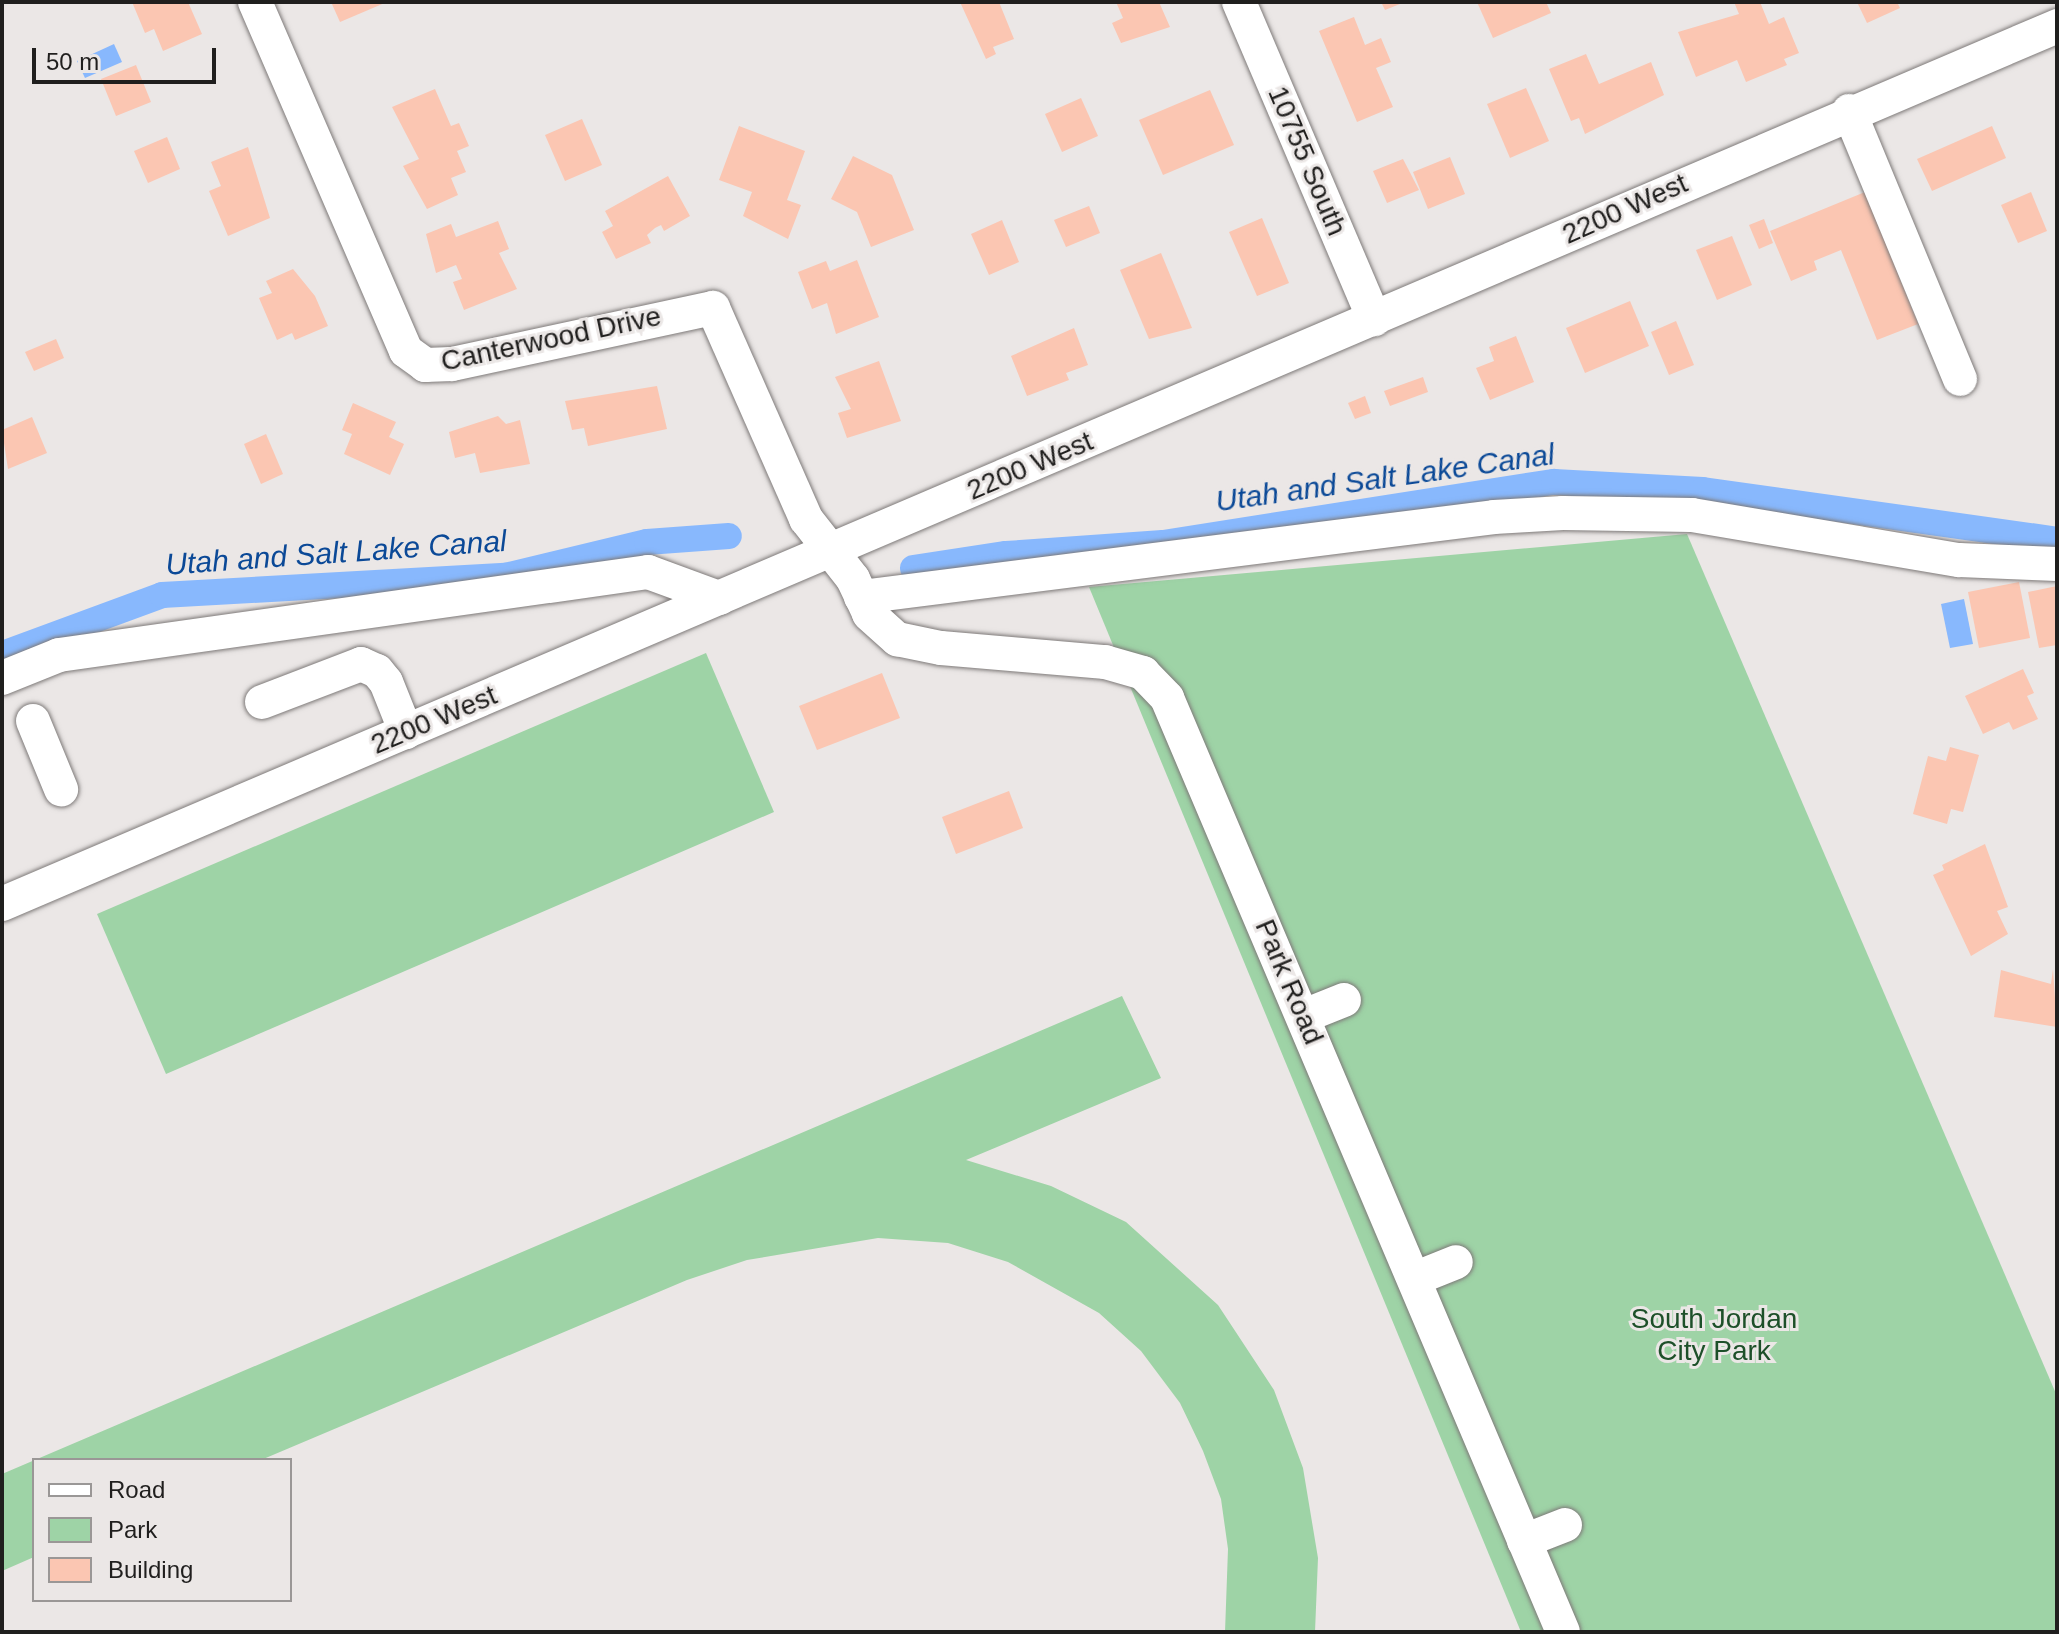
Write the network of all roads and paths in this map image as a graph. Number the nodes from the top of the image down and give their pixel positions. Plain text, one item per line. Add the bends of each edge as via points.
1 (255, 2) edge
2 (1239, 2) edge
3 (2057, 26) edge
4 (1849, 111) junction
5 (1374, 319) junction
6 (1960, 379) dead end
7 (831, 551) junction
8 (2057, 564) edge
9 (861, 597) junction
10 (719, 598) junction
11 (2, 678) edge
12 (262, 702) dead end
13 (33, 721) dead end
14 (406, 732) junction
15 (61, 789) dead end
16 (2, 904) edge
17 (1344, 1000) dead end
18 (1304, 1016) junction
19 (1456, 1262) dead end
20 (1414, 1279) junction
21 (1565, 1525) dead end
22 (1524, 1541) junction
23 (1563, 1632) edge

1 - 7 street, Canterwood Drive via 406,351 425,365 452,364 713,308 806,519
2 - 5 street, 10755 South
3 - 4 street, 2200 West
4 - 5 street, 2200 West
4 - 6 street
5 - 7 street, 2200 West
7 - 9 street, Park Road
7 - 10 street, 2200 West
8 - 9 street via 1959,560 1692,515 1563,513 1494,517
9 - 18 street, Park Road via 869,614 897,639 941,648 1105,662 1143,673 1167,698
10 - 11 street via 648,572 59,655
10 - 14 street, 2200 West
12 - 14 street via 361,664 386,682
13 - 15 street
14 - 16 street, 2200 West
17 - 18 street
18 - 20 street, Park Road
19 - 20 street
20 - 22 street, Park Road
21 - 22 street
22 - 23 street, Park Road

